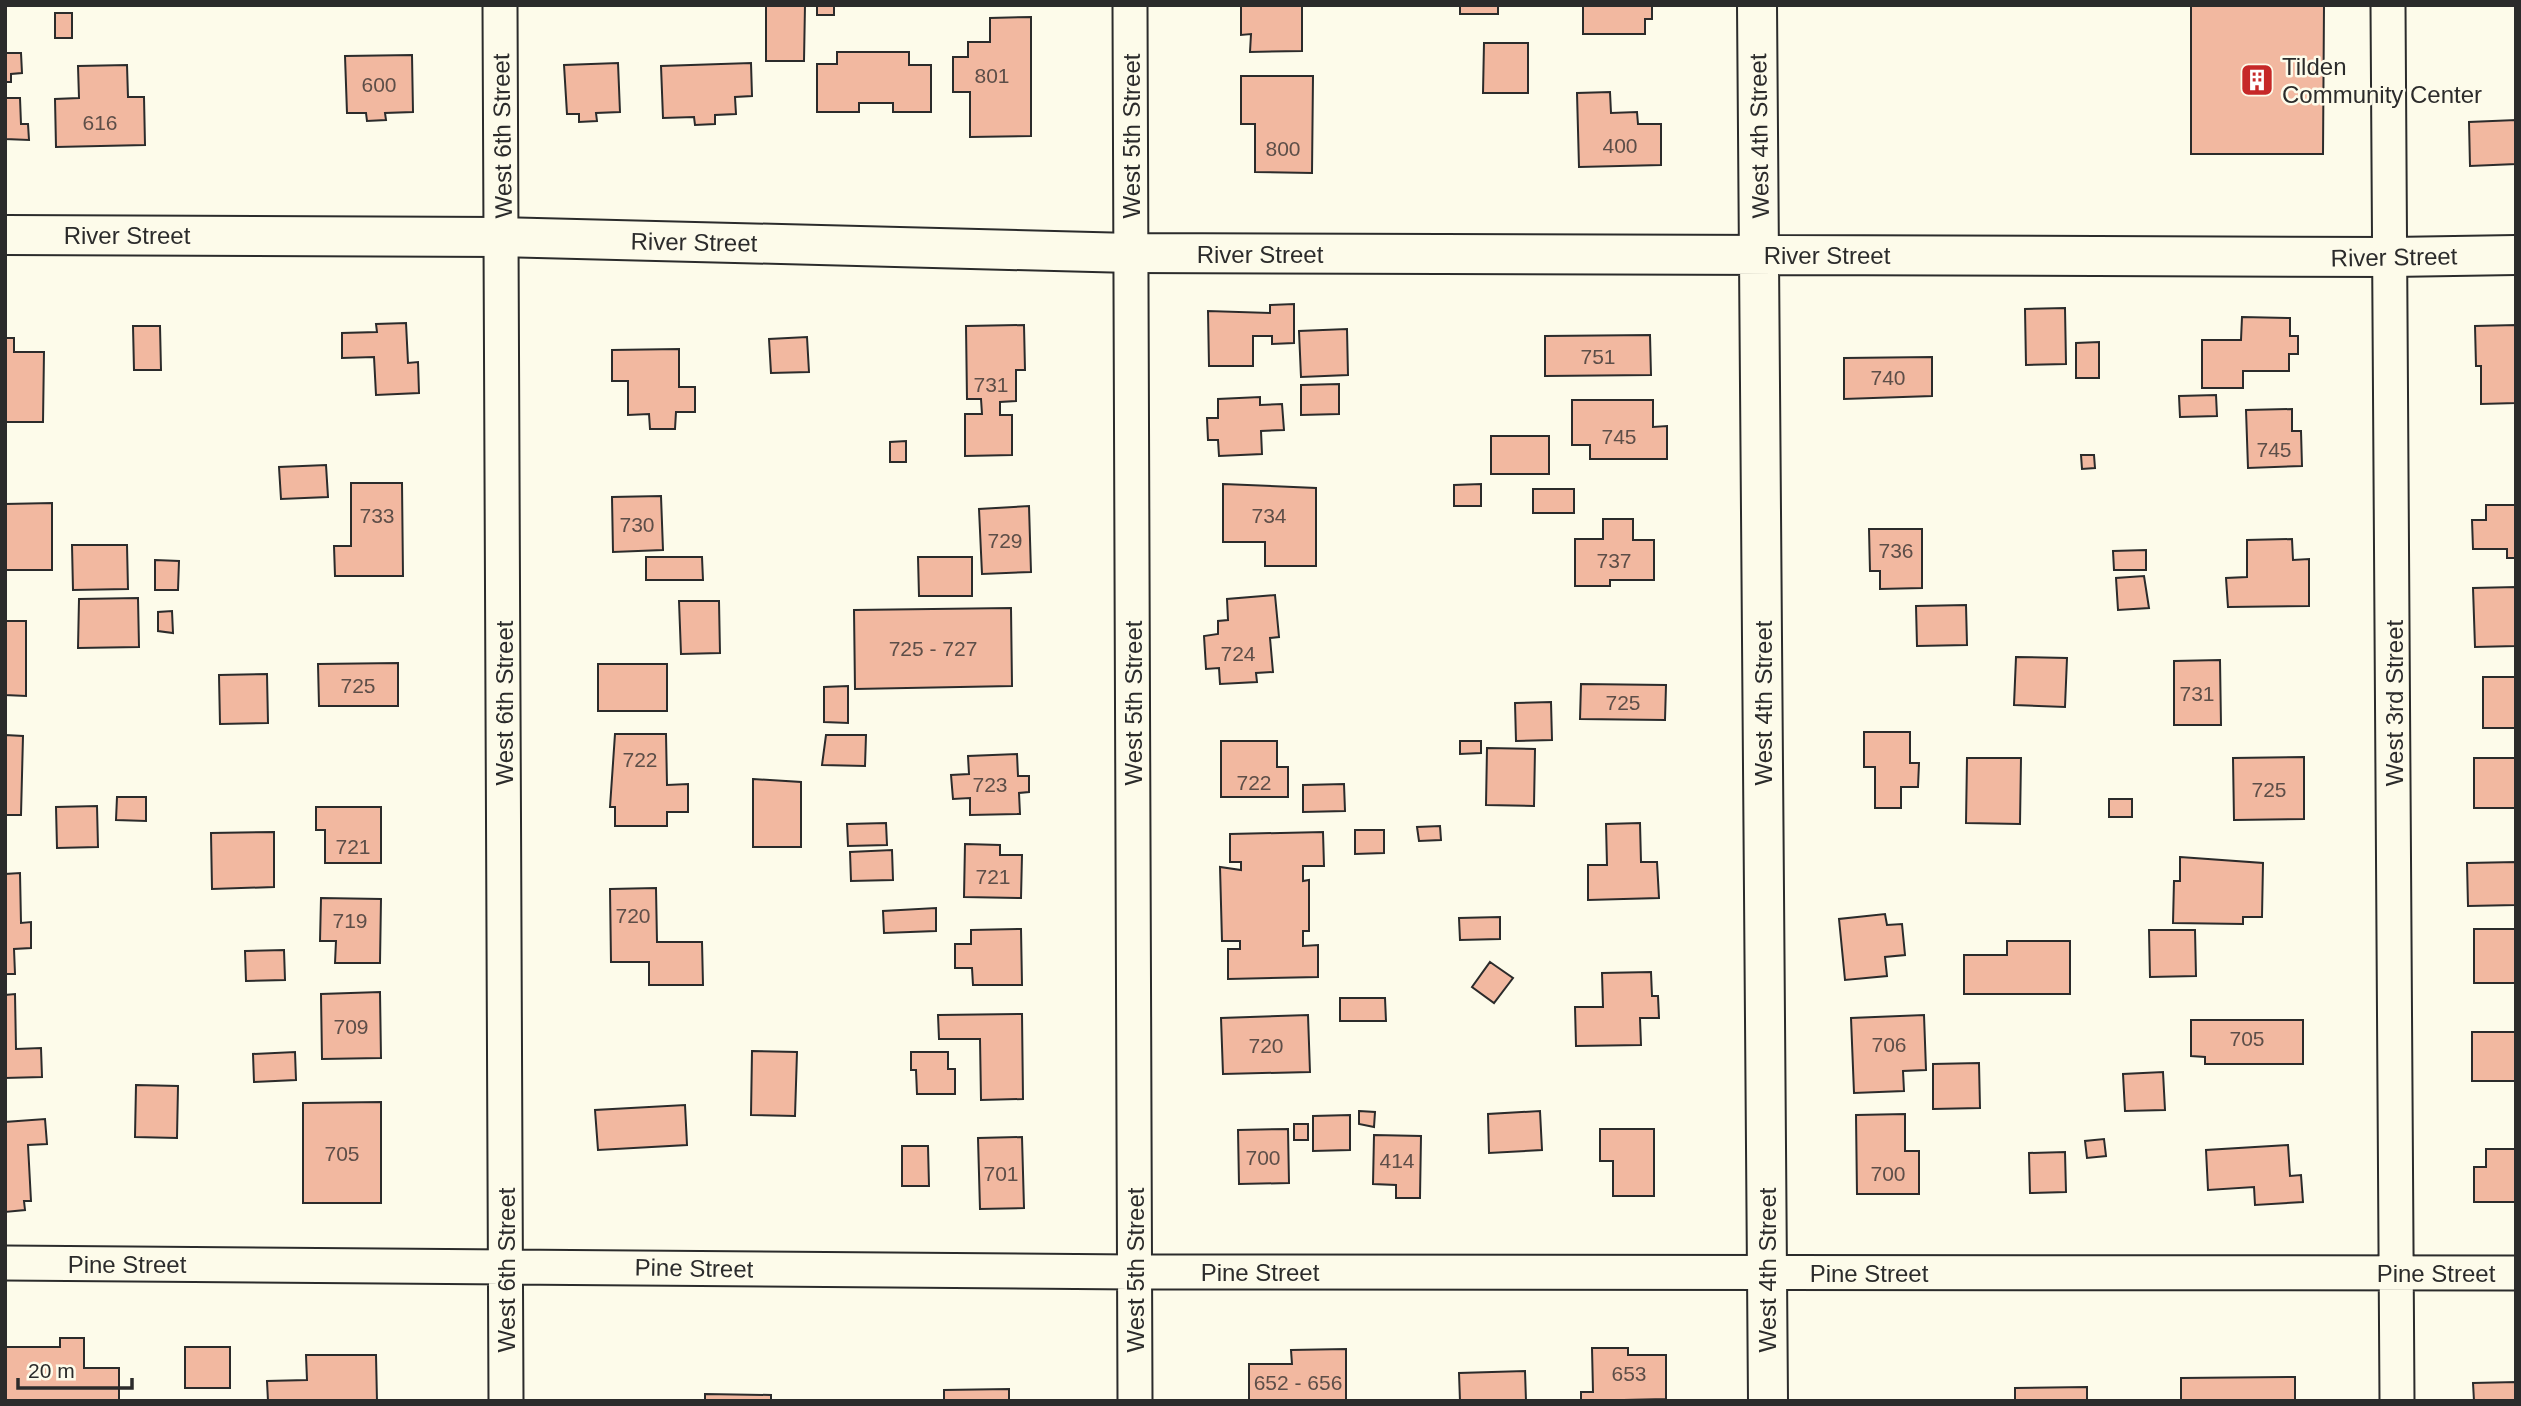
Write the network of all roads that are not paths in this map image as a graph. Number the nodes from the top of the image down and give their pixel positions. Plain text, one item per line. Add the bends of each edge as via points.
1 (500, 5) edge
2 (1130, 5) edge
3 (1757, 5) edge
4 (2388, 5) edge
5 (5, 235) edge
6 (503, 237) junction
7 (1131, 253) junction
8 (1761, 255) junction
9 (2516, 255) edge
10 (2392, 257) junction
11 (5, 1263) edge
12 (506, 1266) junction
13 (1135, 1272) junction
14 (1767, 1272) junction
15 (2396, 1273) junction
16 (2516, 1273) edge
17 (506, 1401) edge
18 (1135, 1401) edge
19 (1768, 1401) edge
20 (2396, 1401) edge

1 - 6 street, West 6th Street
2 - 7 street, West 5th Street
3 - 8 street, West 4th Street
4 - 10 street, West 3rd Street
5 - 6 street, River Street
6 - 7 street, River Street
6 - 12 street, West 6th Street
7 - 8 street, River Street
7 - 13 street, West 5th Street
8 - 10 street, River Street
8 - 14 street, West 4th Street
9 - 10 street, River Street
10 - 15 street, West 3rd Street
11 - 12 street, Pine Street
12 - 13 street, Pine Street
12 - 17 street, West 6th Street
13 - 14 street, Pine Street
13 - 18 street, West 5th Street
14 - 15 street, Pine Street
14 - 19 street, West 4th Street
15 - 16 street, Pine Street
15 - 20 street, West 3rd Street

